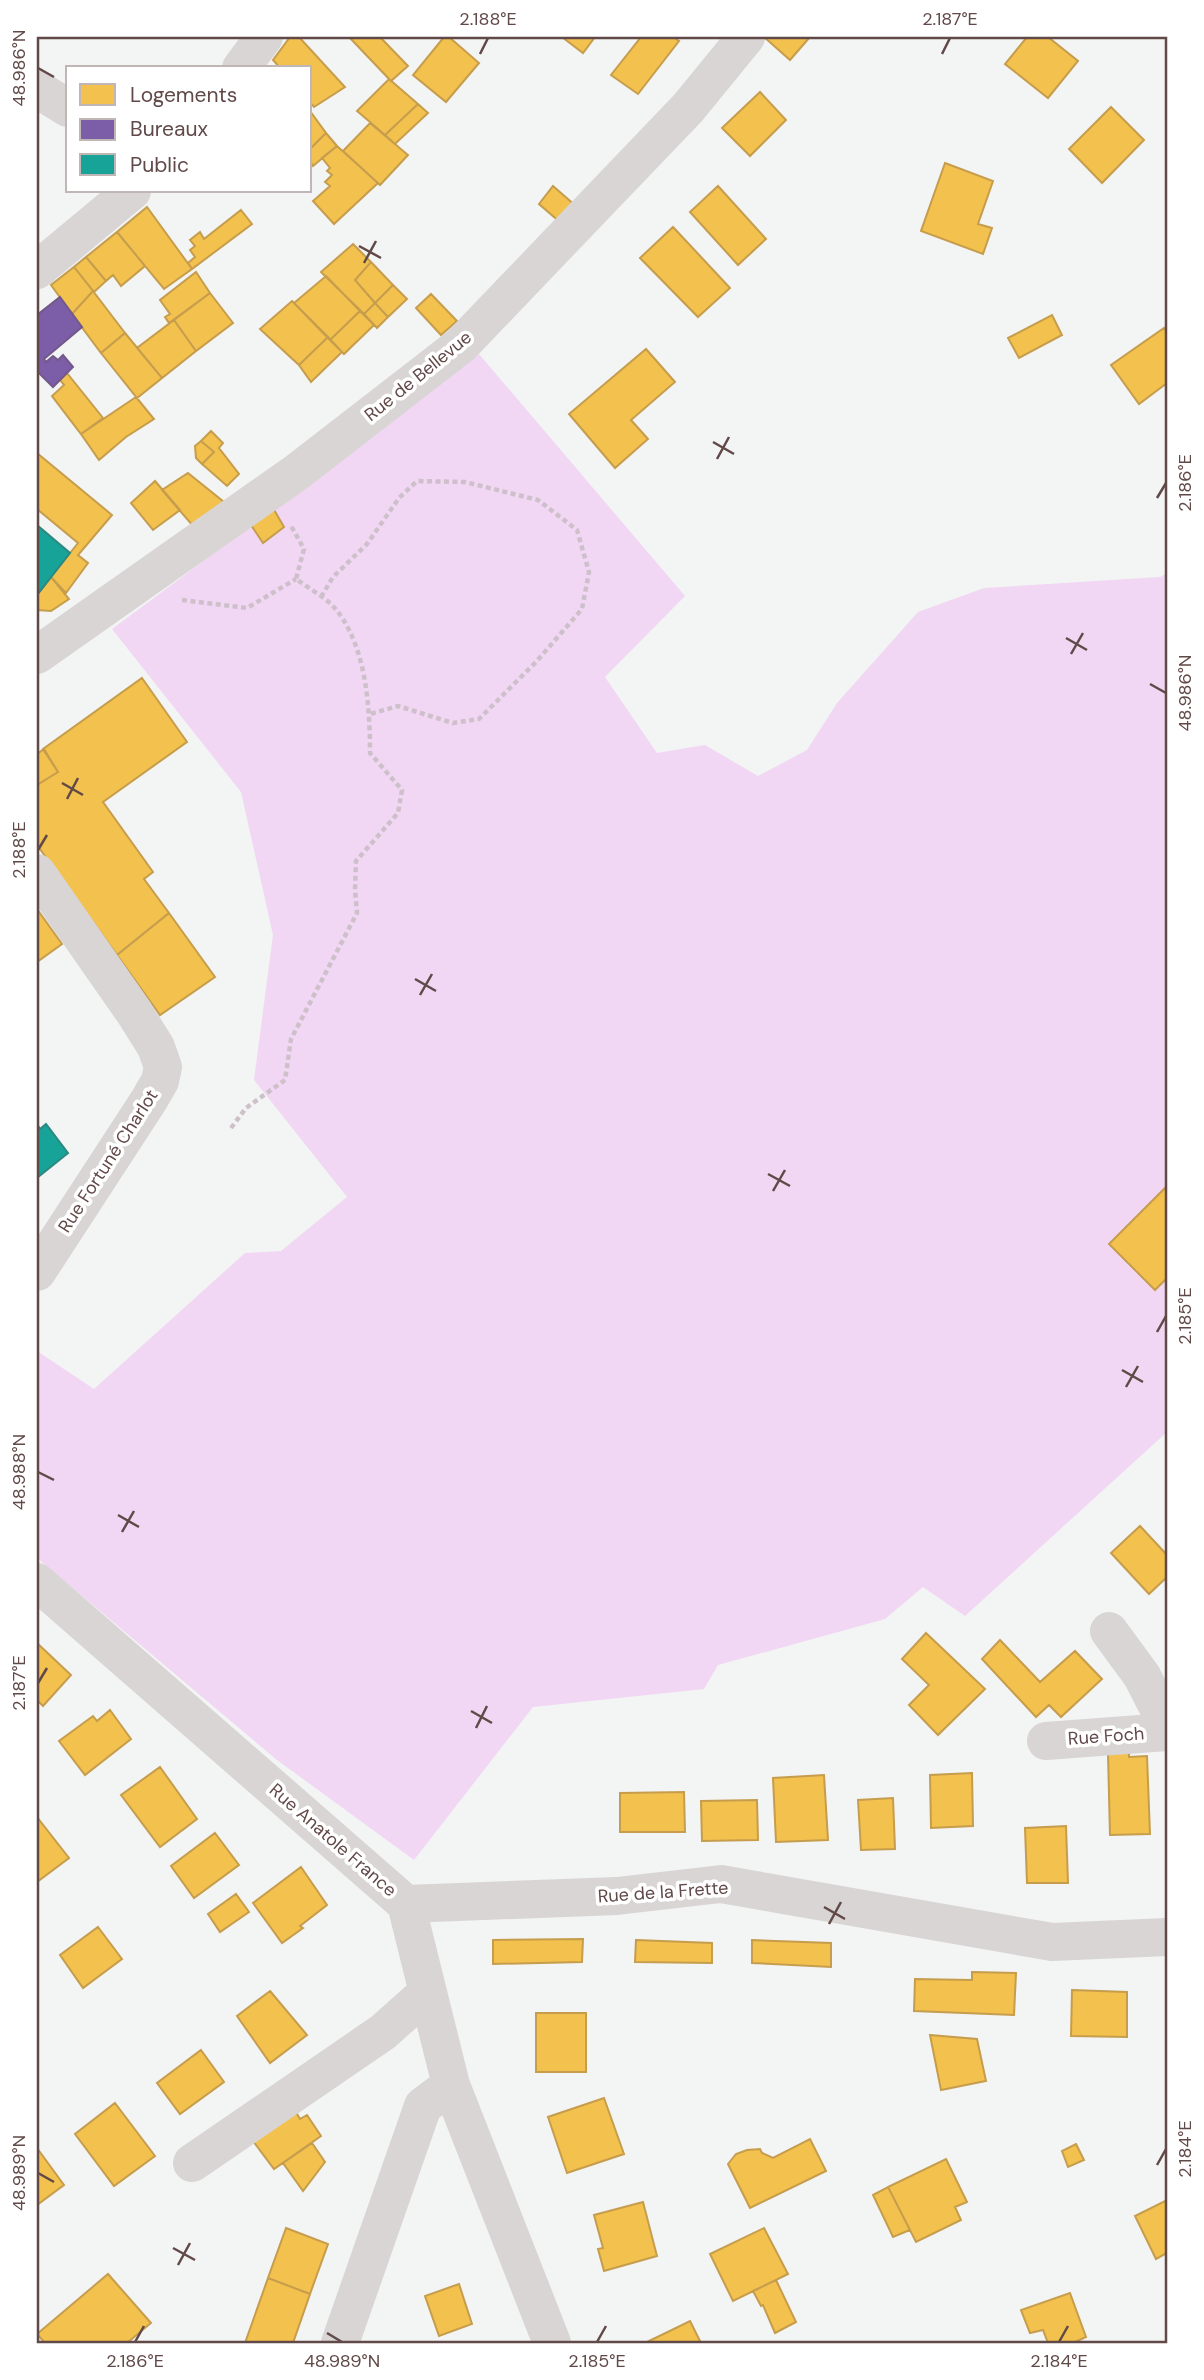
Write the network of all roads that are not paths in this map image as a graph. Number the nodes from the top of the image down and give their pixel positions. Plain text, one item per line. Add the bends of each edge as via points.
1 (264, 37) edge
2 (746, 37) edge
3 (243, 66) edge
4 (37, 89) edge
5 (66, 107) edge
6 (131, 192) edge
7 (37, 271) edge
8 (37, 655) edge
9 (37, 873) edge
10 (37, 1272) edge
11 (37, 1582) edge
12 (1109, 1631) dead end
13 (1167, 1725) edge
14 (1167, 1732) edge
15 (1046, 1741) dead end
16 (406, 1904) junction
17 (1167, 1937) edge
18 (428, 1992) junction
19 (451, 2085) junction
20 (192, 2163) dead end
21 (340, 2343) edge
22 (552, 2343) edge

1 - 3 street
2 - 8 street, Rue de Bellevue via 688,107 461,345 266,494
4 - 5 street
6 - 7 street
9 - 10 street, Rue Fortuné Charlot via 134,1012 163,1067 149,1100
11 - 16 street, Rue Anatole France
12 - 13 street, Rue Foch via 1142,1676
14 - 15 street, Rue Foch
16 - 17 street, Rue de la Frette via 617,1896 721,1884 1052,1942
16 - 18 street, Rue Anatole France
18 - 19 street, Rue Anatole France
18 - 20 street via 383,2032
19 - 21 street via 423,2106
19 - 22 street, Rue Anatole France

